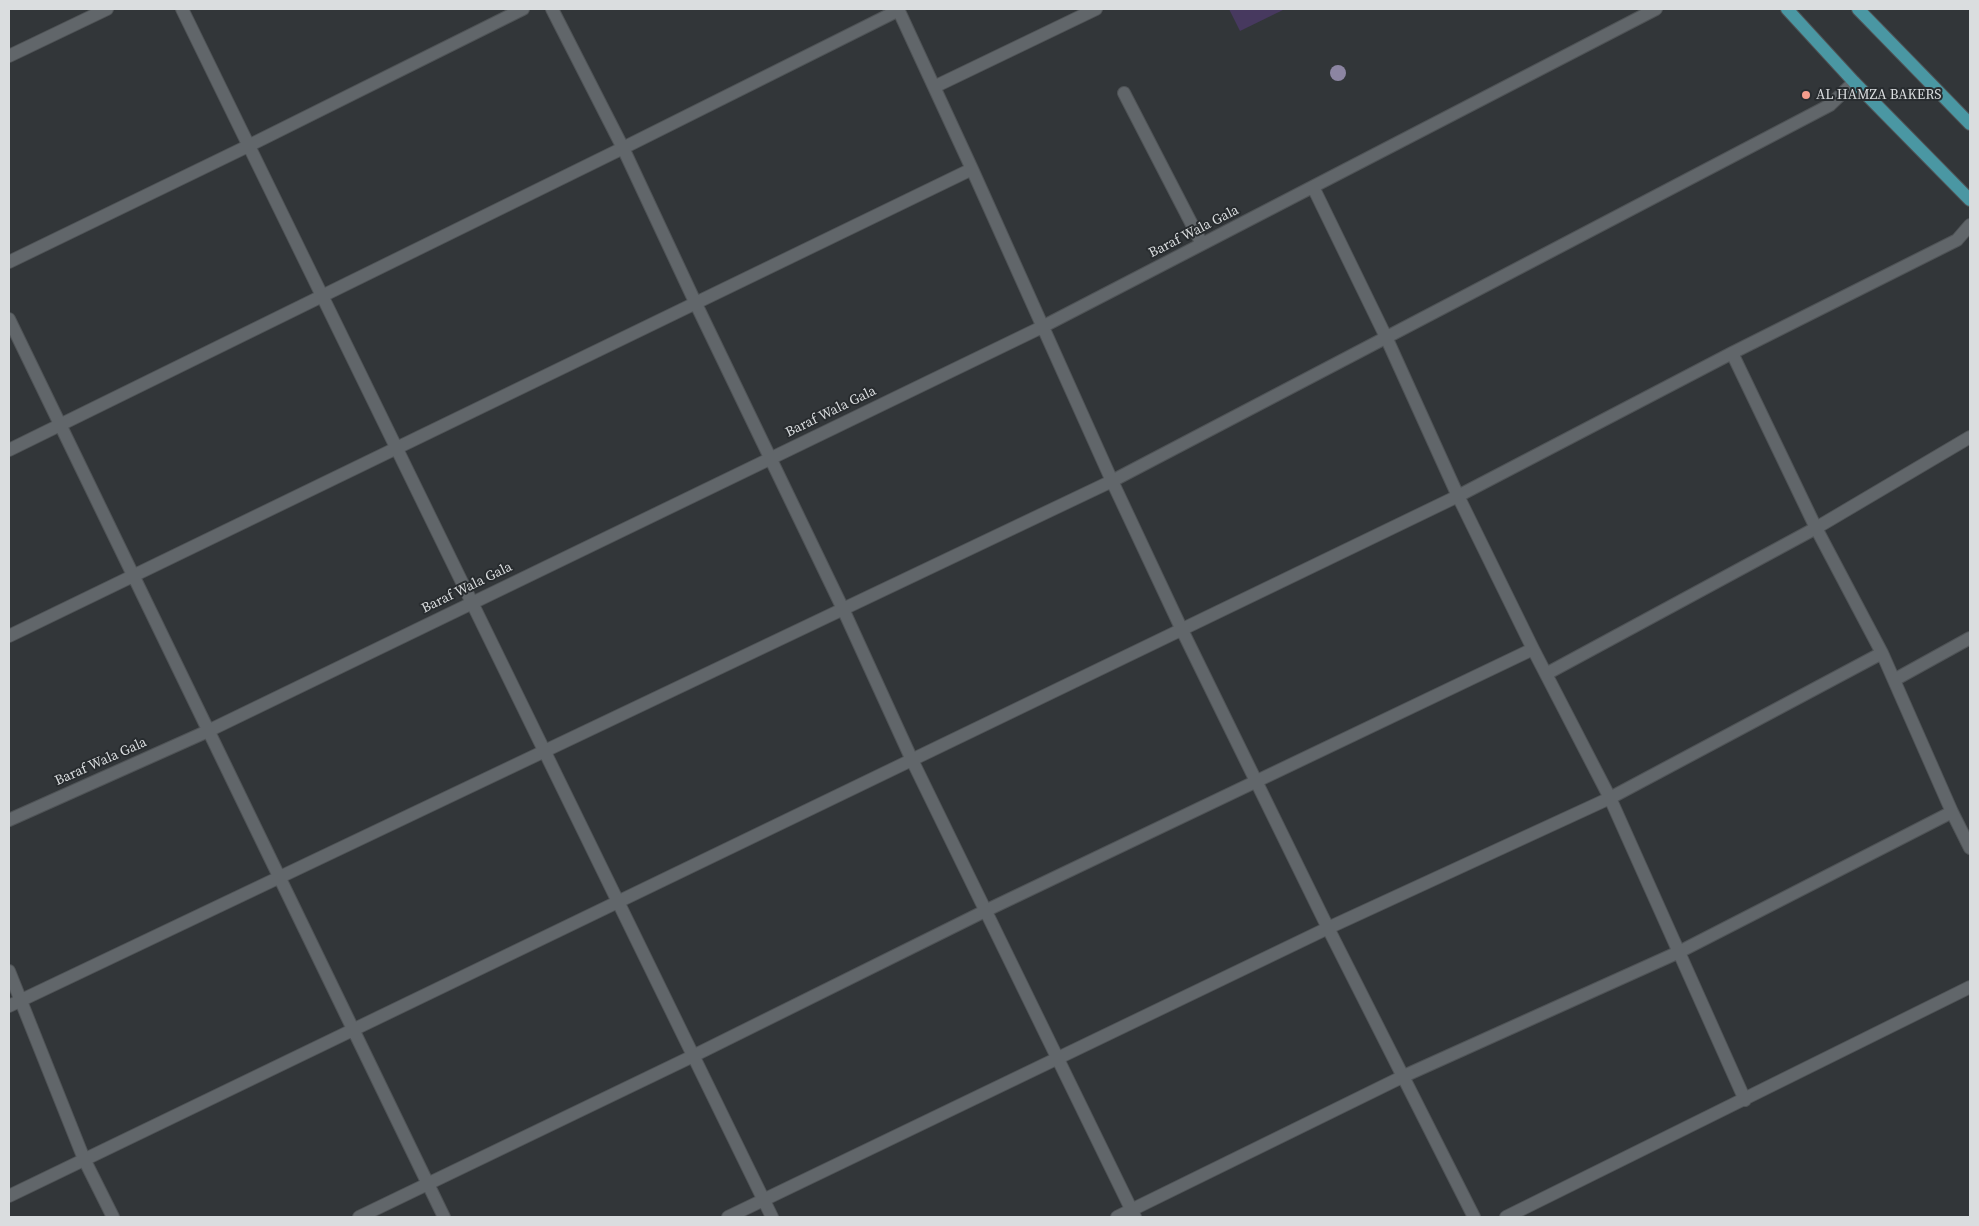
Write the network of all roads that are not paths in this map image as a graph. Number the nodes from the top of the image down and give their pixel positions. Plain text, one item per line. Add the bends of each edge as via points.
1 (107, 9) edge
2 (182, 9) edge
3 (523, 9) edge
4 (552, 9) edge
5 (899, 9) edge
6 (1096, 9) edge
7 (1656, 9) edge
8 (1787, 9) edge
9 (1858, 9) edge
10 (9, 56) edge
11 (1854, 82) junction
12 (934, 87) junction
13 (1124, 93) dead end
14 (1970, 124) edge
15 (248, 146) junction
16 (623, 148) junction
17 (972, 169) junction
18 (1313, 187) junction
19 (1970, 200) edge
20 (1970, 225) edge
21 (1202, 244) junction
22 (9, 262) edge
23 (322, 296) junction
24 (696, 304) junction
25 (9, 319) edge
26 (1042, 327) junction
27 (1386, 337) junction
28 (1732, 353) junction
29 (61, 426) junction
30 (1970, 437) edge
31 (397, 449) junction
32 (9, 450) edge
33 (771, 458) junction
34 (1112, 481) junction
35 (1458, 496) junction
36 (1816, 528) junction
37 (134, 577) junction
38 (472, 603) junction
39 (843, 609) junction
40 (1182, 630) junction
41 (9, 636) edge
42 (1970, 638) edge
43 (1533, 649) junction
44 (1882, 653) junction
45 (1546, 674) junction
46 (1894, 680) junction
47 (208, 731) junction
48 (545, 752) junction
49 (912, 760) junction
50 (1256, 783) junction
51 (1610, 798) junction
52 (1952, 812) junction
53 (9, 820) edge
54 (1970, 848) edge
55 (280, 878) junction
56 (618, 902) junction
57 (985, 911) junction
58 (1328, 928) junction
59 (1679, 952) junction
60 (9, 971) edge
61 (1970, 987) edge
62 (22, 1000) junction
63 (9, 1006) edge
64 (353, 1030) junction
65 (693, 1056) junction
66 (1058, 1057) junction
67 (1404, 1076) junction
68 (1745, 1100) junction
69 (84, 1159) junction
70 (428, 1184) junction
71 (9, 1196) edge
72 (764, 1200) junction
73 (1133, 1214) edge
74 (113, 1217) edge
75 (359, 1217) edge
76 (444, 1217) edge
77 (728, 1217) edge
78 (772, 1217) edge
79 (1117, 1217) edge
80 (1474, 1217) edge
81 (1506, 1217) edge

1 - 10 street
2 - 15 street
3 - 15 street
4 - 16 street
5 - 12 street
5 - 16 street
6 - 12 street
7 - 18 street, Baraf Wala Gala
8 - 11 main road
9 - 14 main road
11 - 19 main road
11 - 27 street via 1830,105
12 - 17 street
13 - 21 street
15 - 22 street
15 - 23 street
16 - 23 street
16 - 24 street
17 - 24 street
17 - 26 street
18 - 21 street, Baraf Wala Gala
18 - 27 street
20 - 28 street via 1957,240
21 - 26 street, Baraf Wala Gala
23 - 29 street
23 - 31 street
24 - 31 street
24 - 33 street
25 - 29 street
26 - 33 street, Baraf Wala Gala
26 - 34 street
27 - 34 street
27 - 35 street
28 - 35 street
28 - 36 street
29 - 32 street
29 - 37 street
30 - 36 street
31 - 37 street
31 - 38 street
33 - 38 street, Baraf Wala Gala
33 - 39 street
34 - 39 street
34 - 40 street
35 - 40 street
35 - 43 street
36 - 44 street
36 - 45 street
37 - 41 street
37 - 47 street
38 - 47 street, Baraf Wala Gala
38 - 48 street
39 - 48 street
39 - 49 street
40 - 49 street
40 - 50 street
42 - 46 street
43 - 45 street
43 - 50 street
44 - 46 street
44 - 51 street
45 - 51 street
46 - 52 street
47 - 53 street, Baraf Wala Gala
47 - 55 street
48 - 55 street
48 - 56 street
49 - 56 street
49 - 57 street
50 - 57 street
50 - 58 street
51 - 58 street
51 - 59 street
52 - 54 street
52 - 59 street
55 - 62 street
55 - 64 street
56 - 64 street
56 - 65 street
57 - 65 street
57 - 66 street
58 - 66 street
58 - 67 street
59 - 67 street
59 - 68 street
60 - 62 street
61 - 68 street
62 - 63 street
62 - 69 street
64 - 69 street
64 - 70 street
65 - 70 street
65 - 72 street
66 - 72 street
66 - 73 street
67 - 73 street
67 - 80 street
68 - 81 street
69 - 71 street
69 - 74 street
70 - 75 street
70 - 76 street
72 - 77 street
72 - 78 street
73 - 79 street

